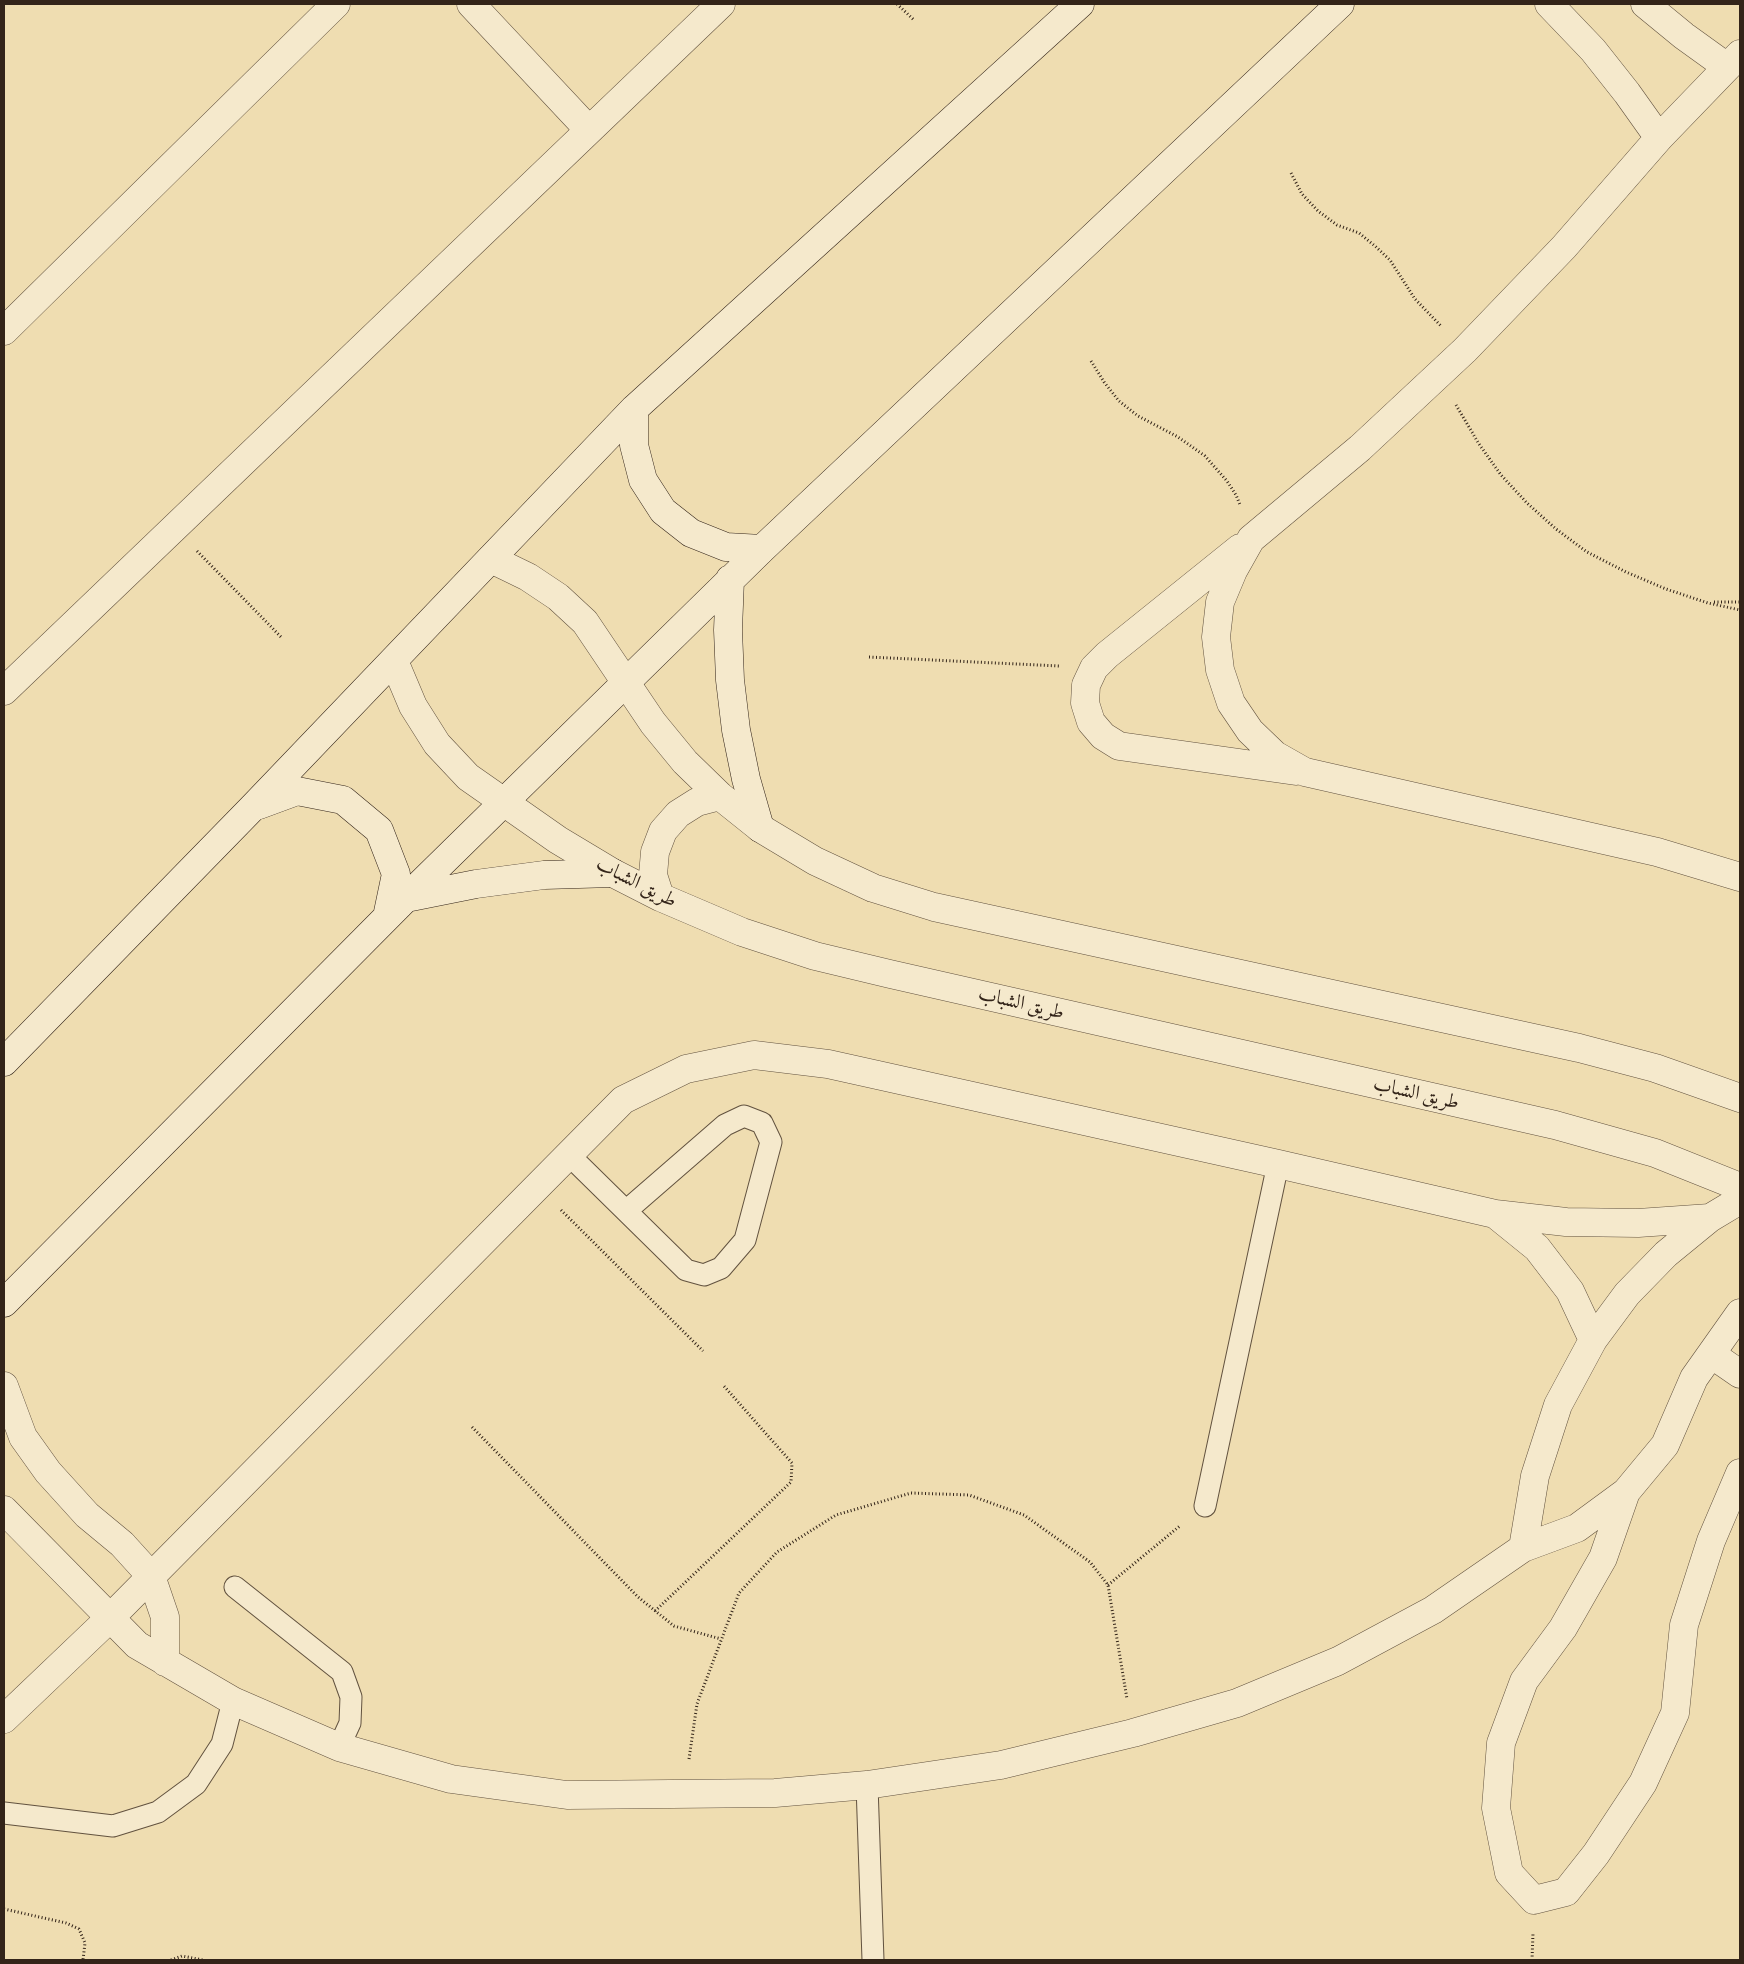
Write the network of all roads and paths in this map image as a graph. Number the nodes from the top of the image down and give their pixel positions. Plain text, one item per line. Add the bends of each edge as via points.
1 (336, 4) edge
2 (472, 4) edge
3 (721, 4) edge
4 (897, 4) edge
5 (1080, 4) edge
6 (1340, 4) edge
7 (1549, 4) edge
8 (1645, 4) edge
9 (914, 20) dead end
10 (1734, 61) edge
11 (589, 130) junction
12 (1659, 138) junction
13 (1291, 174) dead end
14 (6, 323) edge
15 (1464, 350) junction
16 (1091, 361) dead end
17 (1440, 373) junction
18 (634, 409) junction
19 (174, 528) junction
20 (1251, 539) junction
21 (762, 548) junction
22 (491, 559) junction
23 (730, 579) junction
24 (1708, 602) junction
25 (1740, 602) edge
26 (1740, 610) edge
27 (282, 638) dead end
28 (869, 657) dead end
29 (394, 661) junction
30 (1094, 668) junction
31 (624, 683) junction
32 (4, 691) edge
33 (1304, 772) junction
34 (720, 796) junction
35 (504, 802) junction
36 (253, 807) junction
37 (760, 828) junction
38 (613, 873) junction
39 (1740, 877) edge
40 (660, 897) junction
41 (396, 908) junction
42 (4, 1062) edge
43 (1740, 1098) edge
44 (569, 1155) junction
45 (1278, 1164) junction
46 (538, 1186) junction
47 (1740, 1187) edge
48 (1740, 1200) edge
49 (626, 1211) junction
50 (1495, 1214) junction
51 (1710, 1218) junction
52 (4, 1303) edge
53 (1740, 1313) edge
54 (1592, 1340) junction
55 (703, 1351) dead end
56 (1711, 1354) junction
57 (1740, 1374) edge
58 (722, 1385) dead end
59 (4, 1386) edge
60 (472, 1427) dead end
61 (1740, 1473) edge
62 (1626, 1492) junction
63 (1205, 1506) joint
64 (4, 1510) edge
65 (1523, 1548) junction
66 (151, 1576) junction
67 (1108, 1585) junction
68 (235, 1587) dead end
69 (655, 1611) junction
70 (110, 1618) junction
71 (721, 1640) junction
72 (165, 1662) junction
73 (233, 1701) junction
74 (4, 1719) edge
75 (1133, 1733) junction
76 (340, 1748) junction
77 (867, 1785) junction
78 (683, 1795) junction
79 (4, 1813) edge
80 (4, 1909) edge
81 (83, 1960) edge
82 (172, 1960) edge
83 (203, 1960) edge
84 (873, 1960) edge

1 - 14 street
2 - 11 street
3 - 11 street
4 - 9 path
5 - 18 street
6 - 21 street
7 - 12 street via 1593,50
8 - 10 street via 1684,36
10 - 12 street
11 - 19 street
12 - 15 street via 1564,246
13 - 15 path via 1302,194 1318,211 1337,225 1359,233 1390,260 1415,299
15 - 17 street
16 - 20 path via 1119,400 1138,416 1178,437 1217,468 1236,495
17 - 20 street via 1360,448
17 - 24 path via 1459,412 1502,475 1556,529 1587,552 1626,572
18 - 21 street via 634,445 643,480 663,511 691,534 726,547
18 - 22 street
19 - 27 path
19 - 32 street
20 - 30 street
20 - 33 street via 1232,571 1220,602 1216,636 1220,670 1231,703 1250,731 1275,755
21 - 23 street
22 - 29 street
22 - 31 street via 528,577 558,597 585,622
23 - 31 street
23 - 37 street via 728,630 736,730
24 - 25 path
24 - 26 path
28 - 30 path
29 - 35 street, طريق الشباب via 413,706 437,744 468,777
29 - 36 street
30 - 33 street via 1086,685 1085,704 1091,722 1103,736 1119,746
31 - 34 street via 685,762
31 - 35 street
33 - 39 street via 1657,852
34 - 37 street
34 - 40 street via 697,802 678,814 663,831 655,852 653,875
35 - 38 street, طريق الشباب
35 - 41 street
36 - 41 street via 297,791 343,800 379,830 396,874
36 - 42 street
37 - 43 street via 823,865 873,888 934,907 1578,1048 1655,1068
38 - 40 street, طريق الشباب
38 - 41 street via 544,875 476,884
40 - 47 street, طريق الشباب via 742,932 815,956 1555,1126 1655,1153
41 - 52 street
44 - 45 street via 623,1100 686,1069 754,1054 828,1064
44 - 46 street
44 - 49 lane
45 - 50 street
45 - 63 lane
46 - 55 path
46 - 66 street
48 - 51 street
49 - 49 lane via 686,1270 704,1275 721,1268 745,1240 770,1142 762,1123 744,1116 725,1125
50 - 51 street via 1566,1222 1638,1223
50 - 54 street via 1537,1248 1570,1291
51 - 54 street via 1666,1254 1627,1294
53 - 56 street
54 - 65 street via 1558,1405 1546,1440 1535,1476
56 - 57 street
56 - 62 street via 1694,1378 1665,1445
58 - 69 path via 792,1463 791,1482
59 - 66 street via 23,1436 48,1472 87,1515 122,1544
60 - 69 path
61 - 62 street via 1711,1541 1684,1625 1675,1713 1643,1783 1596,1854 1566,1892 1534,1900 1509,1873 1496,1808 1501,1743 1524,1681 1563,1628 1603,1558
62 - 65 street via 1577,1528
63 - 67 path
64 - 70 street
65 - 75 street via 1433,1610 1338,1661 1237,1703
66 - 70 street
66 - 72 street via 165,1617
67 - 71 path via 1090,1562 1024,1515 969,1495 911,1493 836,1515 777,1552 739,1592
67 - 75 path
68 - 76 lane via 342,1672 351,1697 350,1723
69 - 71 path via 674,1626
70 - 72 street via 137,1645
70 - 74 street
71 - 78 path via 698,1704
72 - 73 street
73 - 76 street
73 - 79 lane via 222,1744 196,1784 158,1812 113,1826
75 - 77 street via 1001,1765
76 - 78 street via 451,1779 567,1795
77 - 78 street via 775,1793
77 - 84 lane
80 - 81 path via 79,1929 85,1943
82 - 83 path via 182,1956

